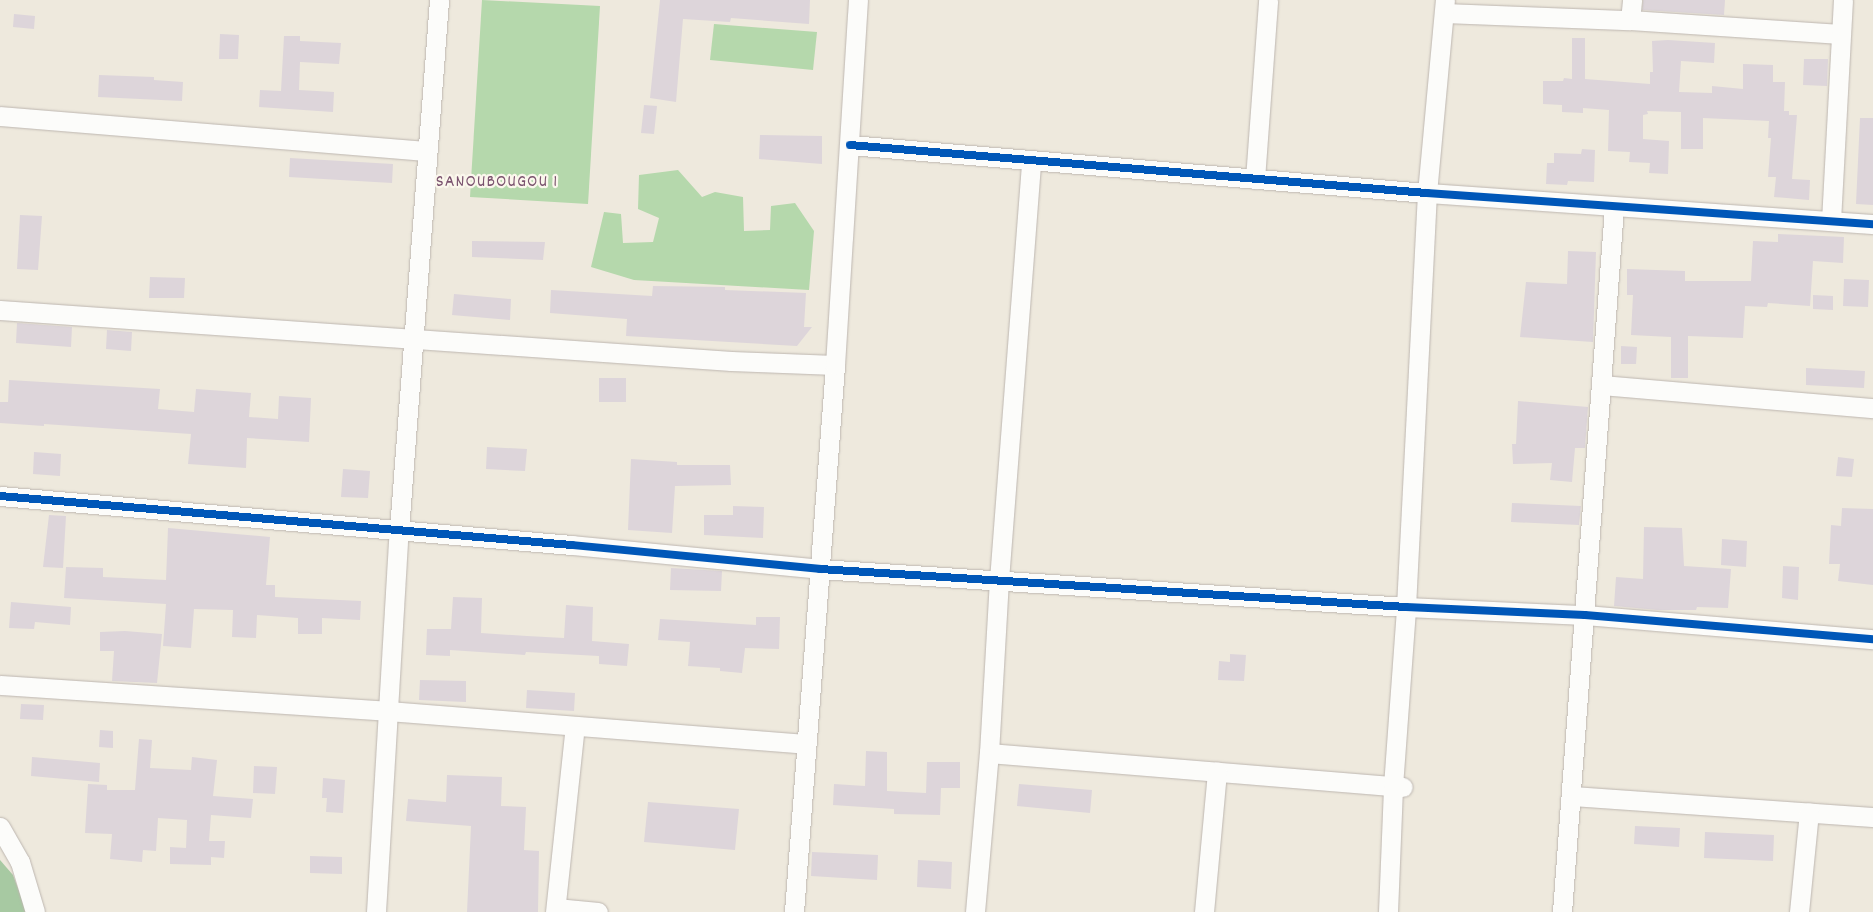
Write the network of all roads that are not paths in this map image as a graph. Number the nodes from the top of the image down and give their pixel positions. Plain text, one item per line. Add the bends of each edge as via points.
1 (439, 0) edge
2 (858, 0) edge
3 (1268, 0) edge
4 (1632, 0) edge
5 (1843, 0) edge
6 (1444, 7) edge
7 (1630, 20) junction
8 (1841, 34) junction
9 (0, 116) edge
10 (850, 145) junction
11 (426, 151) junction
12 (1031, 160) junction
13 (1255, 179) junction
14 (1427, 193) junction
15 (1614, 208) junction
16 (1831, 221) junction
17 (1873, 224) edge
18 (0, 310) edge
19 (414, 338) junction
20 (835, 365) junction
21 (1602, 385) junction
22 (1873, 408) edge
23 (0, 496) edge
24 (399, 530) junction
25 (820, 569) junction
26 (999, 580) junction
27 (1406, 607) junction
28 (1585, 615) junction
29 (1873, 639) edge
30 (0, 685) edge
31 (388, 711) junction
32 (576, 726) junction
33 (806, 744) junction
34 (989, 752) junction
35 (1217, 772) junction
36 (1398, 786) junction
37 (1571, 796) junction
38 (1809, 812) junction
39 (1873, 817) edge
40 (0, 827) edge
41 (555, 910) edge
42 (35, 912) edge
43 (376, 912) edge
44 (598, 912) edge
45 (794, 912) edge
46 (975, 912) edge
47 (1204, 912) edge
48 (1388, 912) edge
49 (1562, 912) edge
50 (1799, 912) edge

1 - 11 street
2 - 10 street
3 - 13 street
4 - 7 street
5 - 8 street
6 - 7 street
6 - 14 street
7 - 8 street
8 - 16 street
9 - 11 street
10 - 12 street
10 - 20 street
11 - 19 street
12 - 13 street
12 - 26 street
13 - 14 street
14 - 15 street
14 - 27 street
15 - 16 street
15 - 21 street
16 - 17 street
18 - 19 street
19 - 20 street via 731,361
19 - 24 street
20 - 25 street
21 - 22 street
21 - 28 street
23 - 24 street
24 - 25 street
24 - 31 street
25 - 26 street
25 - 33 street
26 - 27 street
26 - 34 street
27 - 28 street
27 - 36 street
28 - 29 street
28 - 37 street
30 - 31 street
31 - 32 street
31 - 43 street
32 - 33 street
32 - 41 street
33 - 45 street
34 - 35 street
34 - 46 street
35 - 36 street
35 - 47 street
36 - 48 street
37 - 38 street
37 - 49 street
38 - 39 street
38 - 50 street
40 - 42 street via 20,862
41 - 44 street

